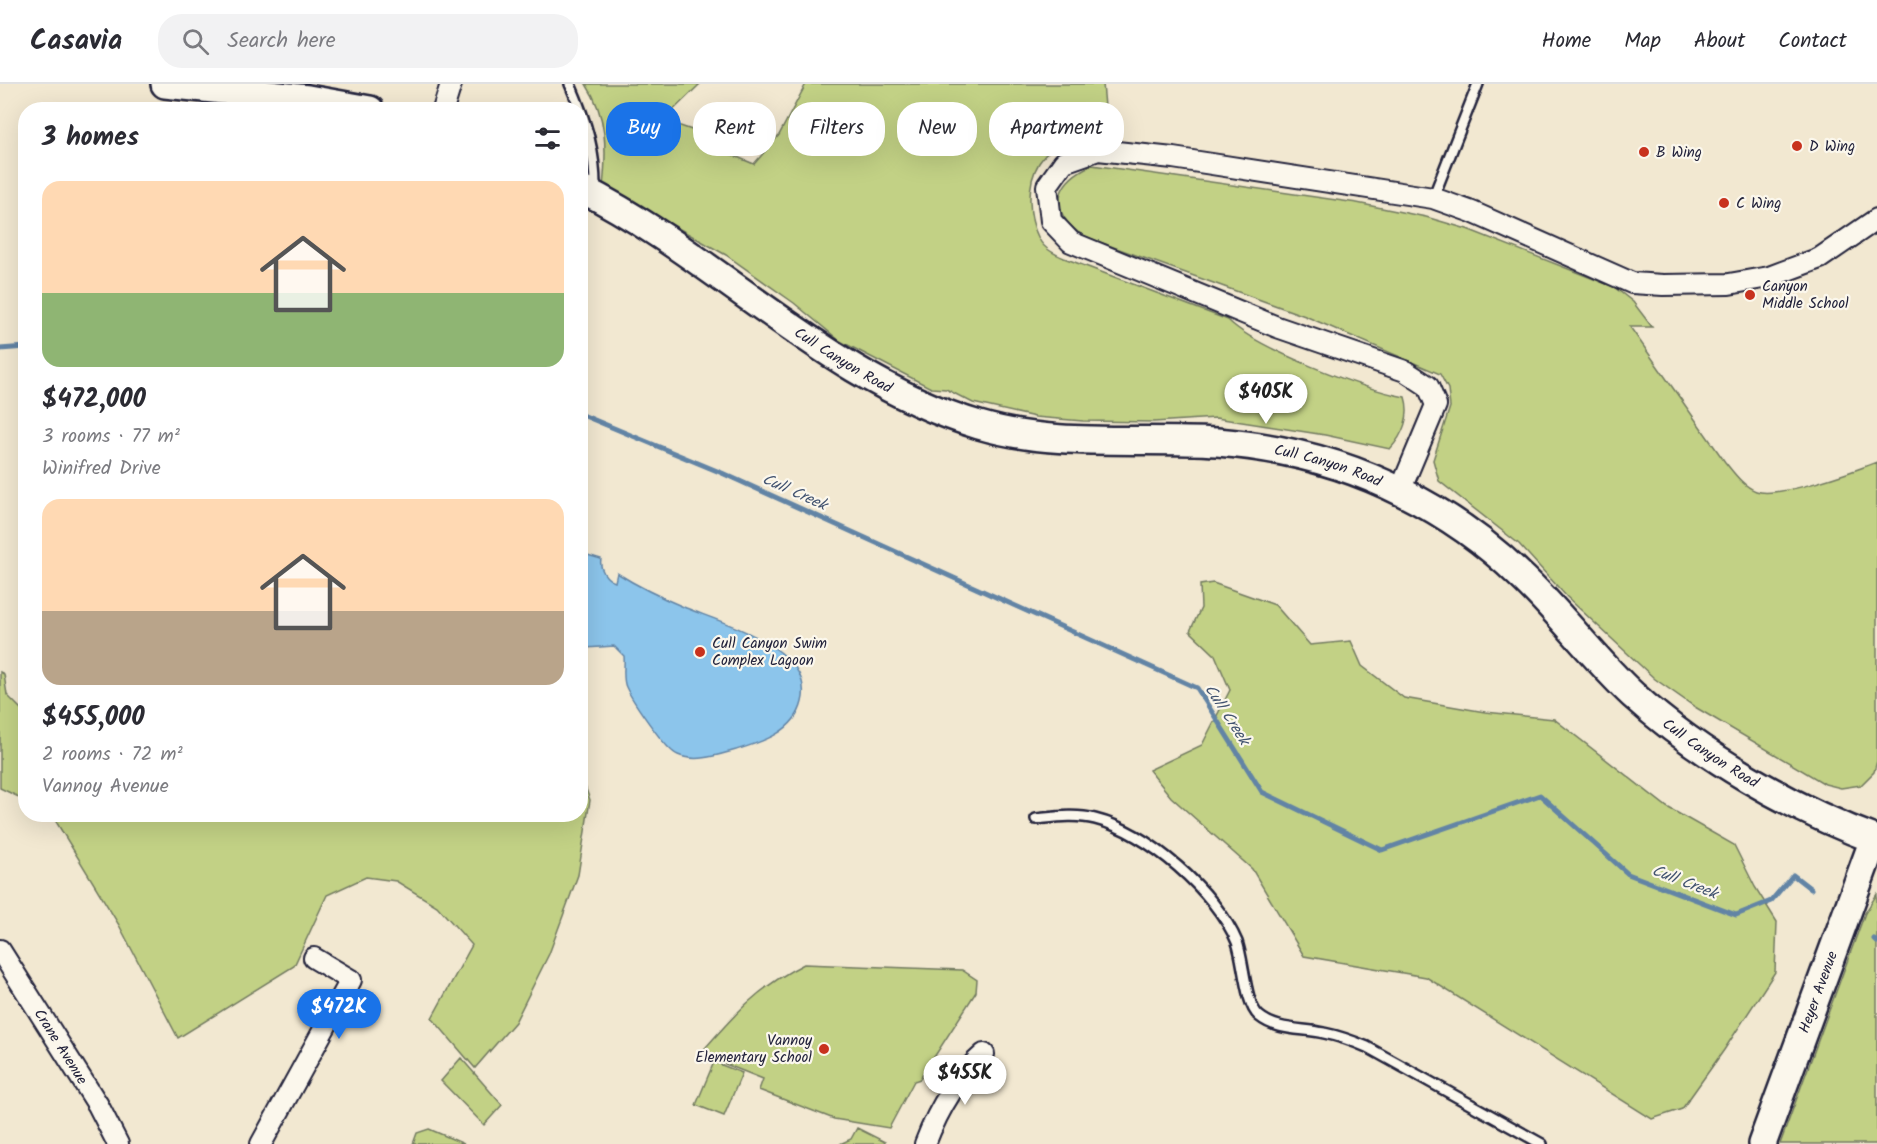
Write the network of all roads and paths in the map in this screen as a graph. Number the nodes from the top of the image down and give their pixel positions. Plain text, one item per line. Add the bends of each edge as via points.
1 (165, 84) edge
2 (451, 84) edge
3 (570, 84) edge
4 (1478, 84) edge
5 (325, 102) edge
6 (445, 102) edge
7 (578, 102) edge
8 (588, 134) edge
9 (588, 192) edge
10 (1433, 198) junction
11 (1877, 219) edge
12 (1400, 490) junction
13 (1036, 819) dead end
14 (1876, 836) edge
15 (0, 950) edge
16 (314, 958) dead end
17 (984, 1054) dead end
18 (118, 1144) edge
19 (261, 1144) edge
20 (925, 1144) edge
21 (1542, 1144) edge
22 (1762, 1144) edge

1 - 5 street
2 - 6 street
3 - 7 lane
4 - 10 lane
8 - 9 lane via 596,164
9 - 12 street, Cull Canyon Road via 856,369 942,413 982,426 1045,438 1087,442 1216,442 1281,450 1317,457
10 - 11 street via 1632,283 1663,285 1729,284 1769,277 1820,258
10 - 12 street via 1098,150 1064,162 1047,186 1051,221 1071,242 1277,327 1405,371 1428,386 1436,405
12 - 14 street, Cull Canyon Road via 1448,518 1506,562 1631,693 1667,724 1757,782
13 - 21 lane via 1076,816 1118,827 1180,870 1224,919 1237,942 1253,1009 1267,1022 1325,1033 1367,1047
14 - 22 street, Heyer Avenue
15 - 18 street, Crane Avenue via 98,1105
16 - 19 street via 351,980
17 - 20 street via 966,1070

